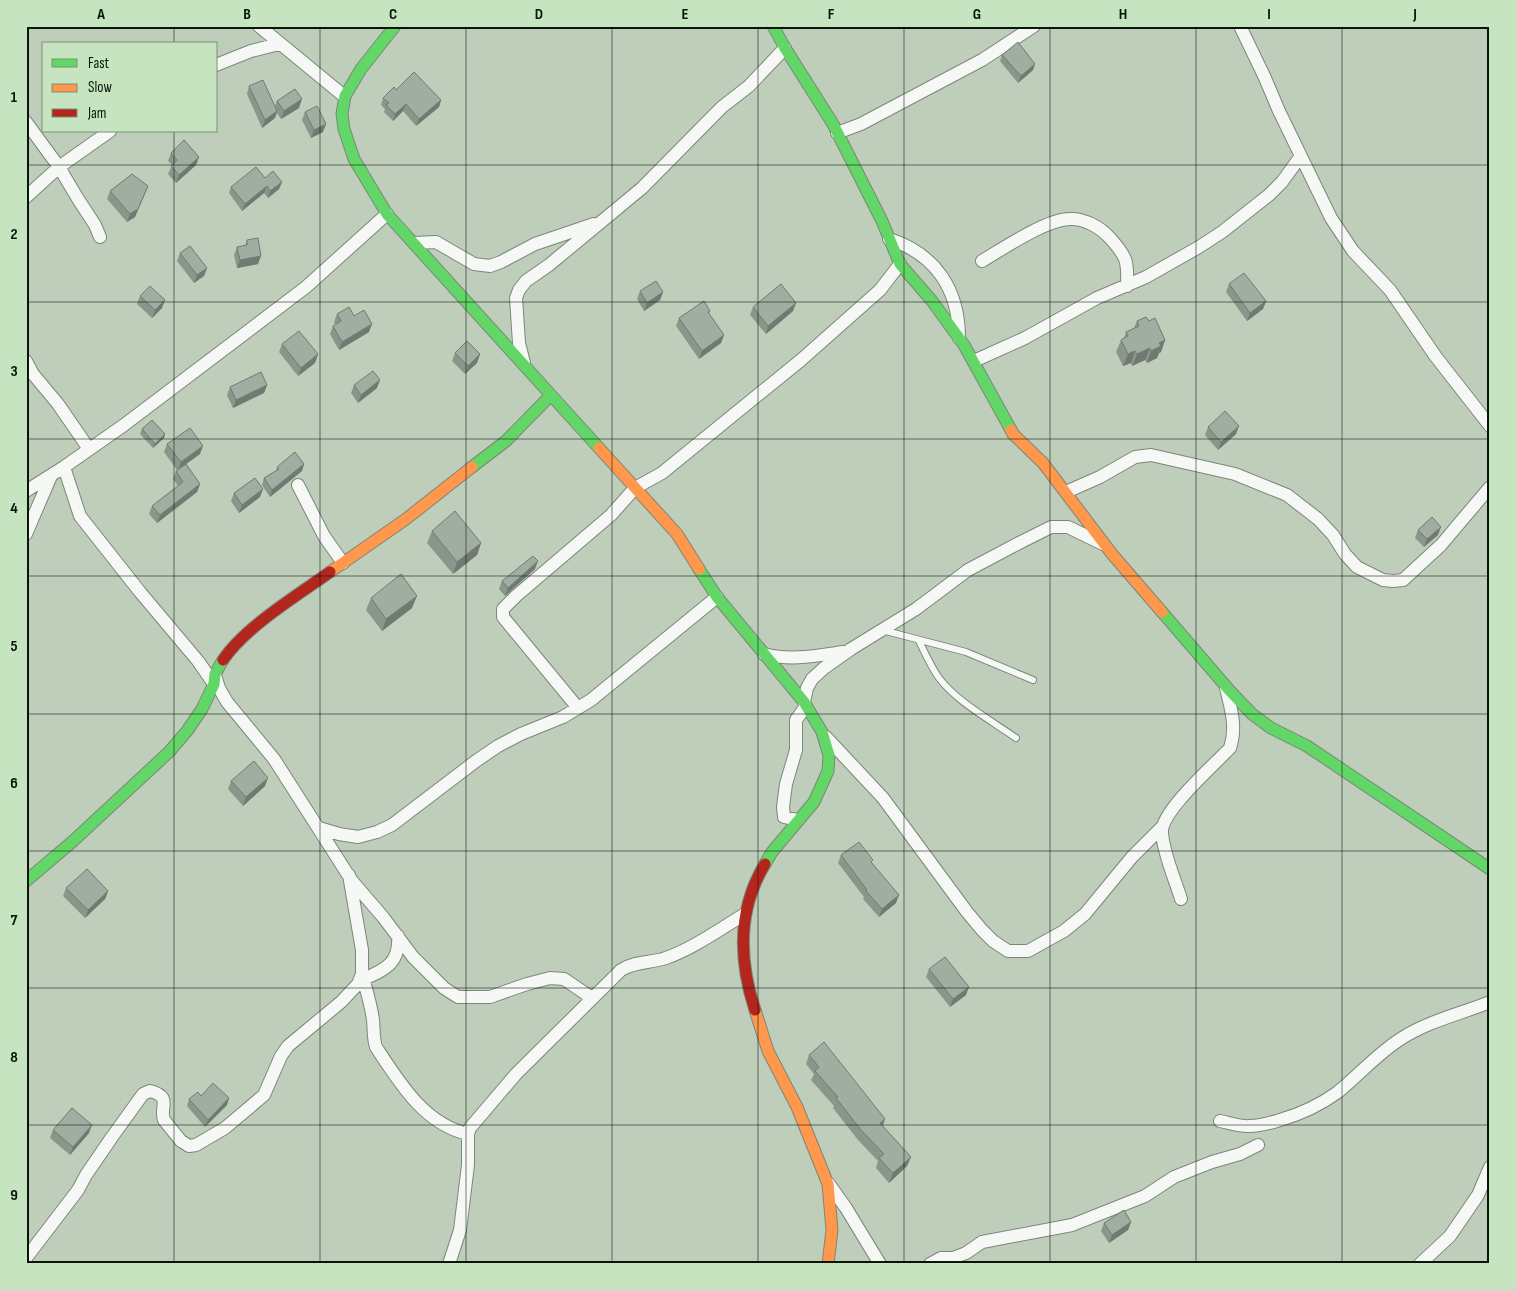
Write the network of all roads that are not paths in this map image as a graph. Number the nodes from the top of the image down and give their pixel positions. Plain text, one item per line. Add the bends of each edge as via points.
1 (259, 26) edge
2 (395, 26) edge
3 (773, 26) edge
4 (1034, 26) edge
5 (1240, 26) edge
6 (279, 44) junction
7 (785, 48) junction
8 (218, 64) edge
9 (344, 96) junction
10 (26, 122) edge
11 (109, 132) edge
12 (838, 133) junction
13 (1300, 156) junction
14 (59, 167) junction
15 (26, 197) edge
16 (387, 214) junction
17 (599, 223) junction
18 (100, 236) dead end
19 (889, 239) junction
20 (414, 243) junction
21 (982, 261) dead end
22 (900, 264) junction
23 (1127, 286) junction
24 (959, 338) junction
25 (26, 361) edge
26 (974, 361) junction
27 (524, 363) junction
28 (550, 396) junction
29 (1490, 426) edge
30 (89, 449) junction
31 (64, 467) junction
32 (51, 476) junction
33 (298, 485) dead end
34 (1490, 487) edge
35 (635, 488) junction
36 (26, 490) edge
37 (1066, 492) junction
38 (26, 534) edge
39 (1105, 545) junction
40 (343, 563) junction
41 (717, 597) junction
42 (882, 630) junction
43 (919, 640) junction
44 (848, 651) junction
45 (762, 653) junction
46 (214, 679) junction
47 (1033, 680) dead end
48 (1225, 685) junction
49 (805, 704) junction
50 (578, 708) junction
51 (822, 732) junction
52 (1016, 738) dead end
53 (798, 820) junction
54 (1163, 826) junction
55 (319, 828) junction
56 (1490, 868) edge
57 (349, 875) junction
58 (26, 882) edge
59 (1182, 900) dead end
60 (745, 914) junction
61 (398, 936) junction
62 (363, 976) junction
63 (592, 998) junction
64 (1490, 1002) edge
65 (1220, 1120) dead end
66 (468, 1134) junction
67 (1258, 1145) dead end
68 (1490, 1167) edge
69 (828, 1184) junction
70 (26, 1258) edge
71 (448, 1264) edge
72 (828, 1264) edge
73 (880, 1264) edge
74 (930, 1264) edge
75 (1420, 1264) edge

1 - 6 street
2 - 9 street via 371,54
3 - 7 street
4 - 12 street via 982,60
5 - 13 street
6 - 8 street
6 - 9 street
7 - 12 street
7 - 17 street via 642,188
9 - 16 street via 345,132 359,168
10 - 14 street
11 - 14 street
12 - 19 street
13 - 23 street via 1269,196 1222,232
13 - 29 street via 1331,218 1353,251 1390,290 1436,357
14 - 15 street
14 - 18 street
16 - 20 street
16 - 30 street via 306,287
17 - 20 street via 535,244 490,266 474,264 436,242
17 - 27 street via 526,280 519,290 516,298 519,343
19 - 22 street
19 - 24 street via 913,249 935,267 955,304
20 - 27 street
21 - 23 street via 1037,230 1071,219 1096,225 1121,251 1128,266
22 - 24 street
22 - 35 street via 880,290 801,360 662,473
23 - 26 street
24 - 26 street
25 - 30 street
26 - 37 street via 1013,434 1043,463
27 - 28 street
28 - 35 street
28 - 40 street via 506,441 406,519
30 - 31 street
31 - 32 street
31 - 46 street via 80,516
32 - 36 street
32 - 38 street
33 - 40 street via 324,536
34 - 37 street via 1436,550 1403,580 1393,582 1357,567 1318,519 1287,495 1235,474 1151,455 1135,457
35 - 41 street via 677,534
35 - 50 street via 611,515 516,596 502,612
37 - 39 street
39 - 42 street via 1068,527 1051,527 968,570
39 - 48 street
40 - 46 street via 249,632 225,657
41 - 45 street
41 - 50 street
42 - 43 lane
42 - 44 street
43 - 47 lane via 966,652
43 - 52 lane via 941,680
44 - 45 street via 789,659
44 - 49 street via 812,679
45 - 49 street
46 - 55 street via 227,702 274,759
46 - 58 street via 198,714 169,752
48 - 54 street via 1233,720 1234,737 1230,748 1175,806
48 - 56 street via 1252,714 1272,728 1307,746
49 - 51 street
49 - 53 street via 796,720 796,750 783,808 784,817
50 - 55 street via 498,746 392,825 377,832 358,836
51 - 53 street via 829,754 828,771 814,802
51 - 54 street via 883,798 982,930 1008,951 1028,951 1064,931 1085,914 1132,857
53 - 60 street via 757,877
54 - 59 street via 1161,832 1165,848
55 - 57 street
57 - 61 street
57 - 62 street via 362,950
60 - 63 street via 667,957 626,967
60 - 69 street via 742,938 752,1002 768,1051 797,1107
61 - 62 street via 395,958 388,967
61 - 63 street via 431,976 458,997 490,997 550,978 564,979
62 - 66 street via 376,1047 425,1111 437,1121
62 - 70 street via 346,998 288,1046 264,1095 225,1128 196,1145 184,1144 164,1120 162,1097 150,1091 143,1094 78,1190
63 - 66 street via 516,1074
64 - 65 street via 1433,1022 1402,1038 1337,1092 1295,1116 1250,1126
66 - 71 street via 468,1165 460,1230
67 - 74 street via 1174,1177 1145,1196 1072,1225 982,1242 966,1253 941,1258
68 - 75 street via 1478,1195 1450,1236
69 - 72 street via 832,1230
69 - 73 street

